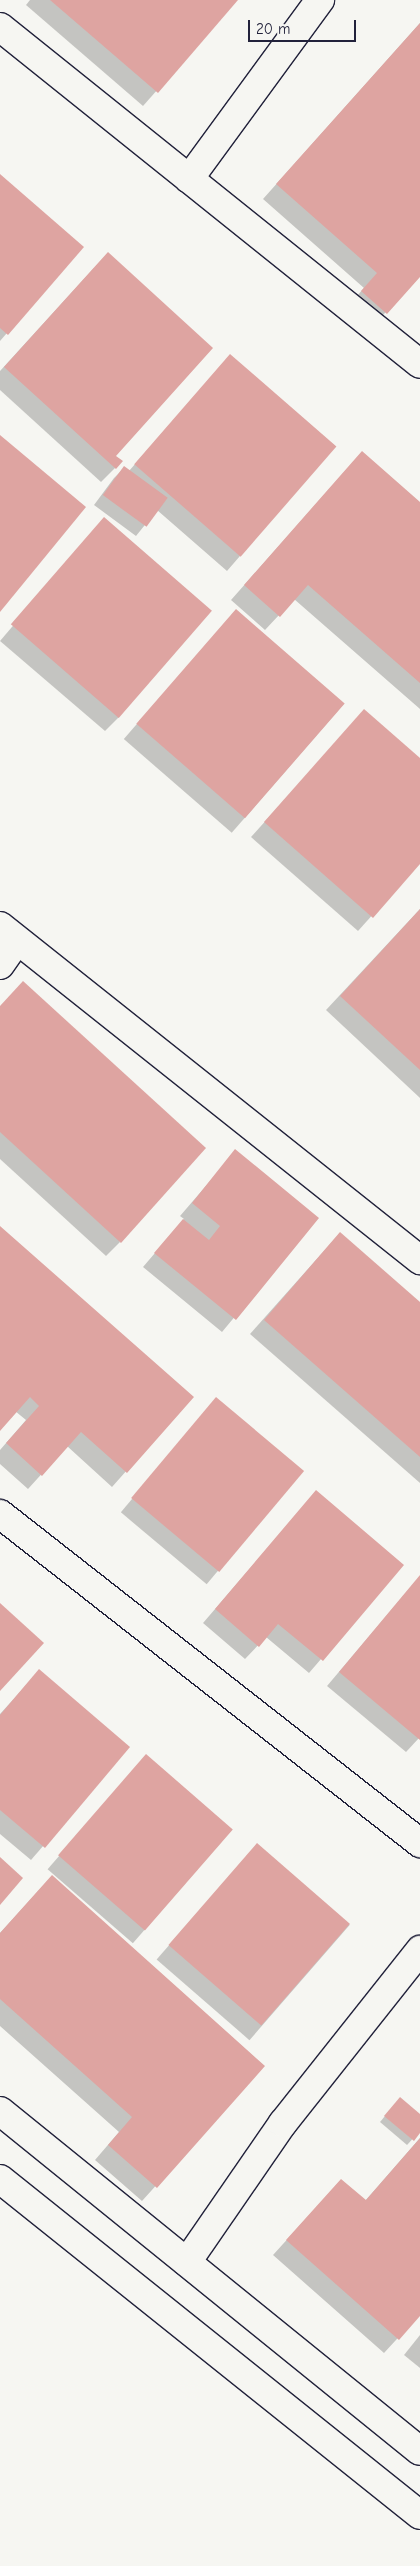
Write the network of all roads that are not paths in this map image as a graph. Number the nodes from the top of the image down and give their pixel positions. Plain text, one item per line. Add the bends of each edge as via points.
1 (320, 0) edge
2 (0, 28) edge
3 (189, 179) junction
4 (420, 364) edge
5 (9, 933) edge
6 (0, 965) edge
7 (420, 1260) edge
8 (0, 1514) edge
9 (420, 1843) edge
10 (420, 1950) edge
11 (0, 2111) edge
12 (0, 2179) edge
13 (186, 2262) junction
14 (420, 2451) edge
15 (420, 2515) edge

1 - 3 street
2 - 3 street
3 - 4 street
5 - 6 street
5 - 7 street
8 - 9 street
10 - 13 street via 284,2123
11 - 13 street
12 - 15 street
13 - 14 street

